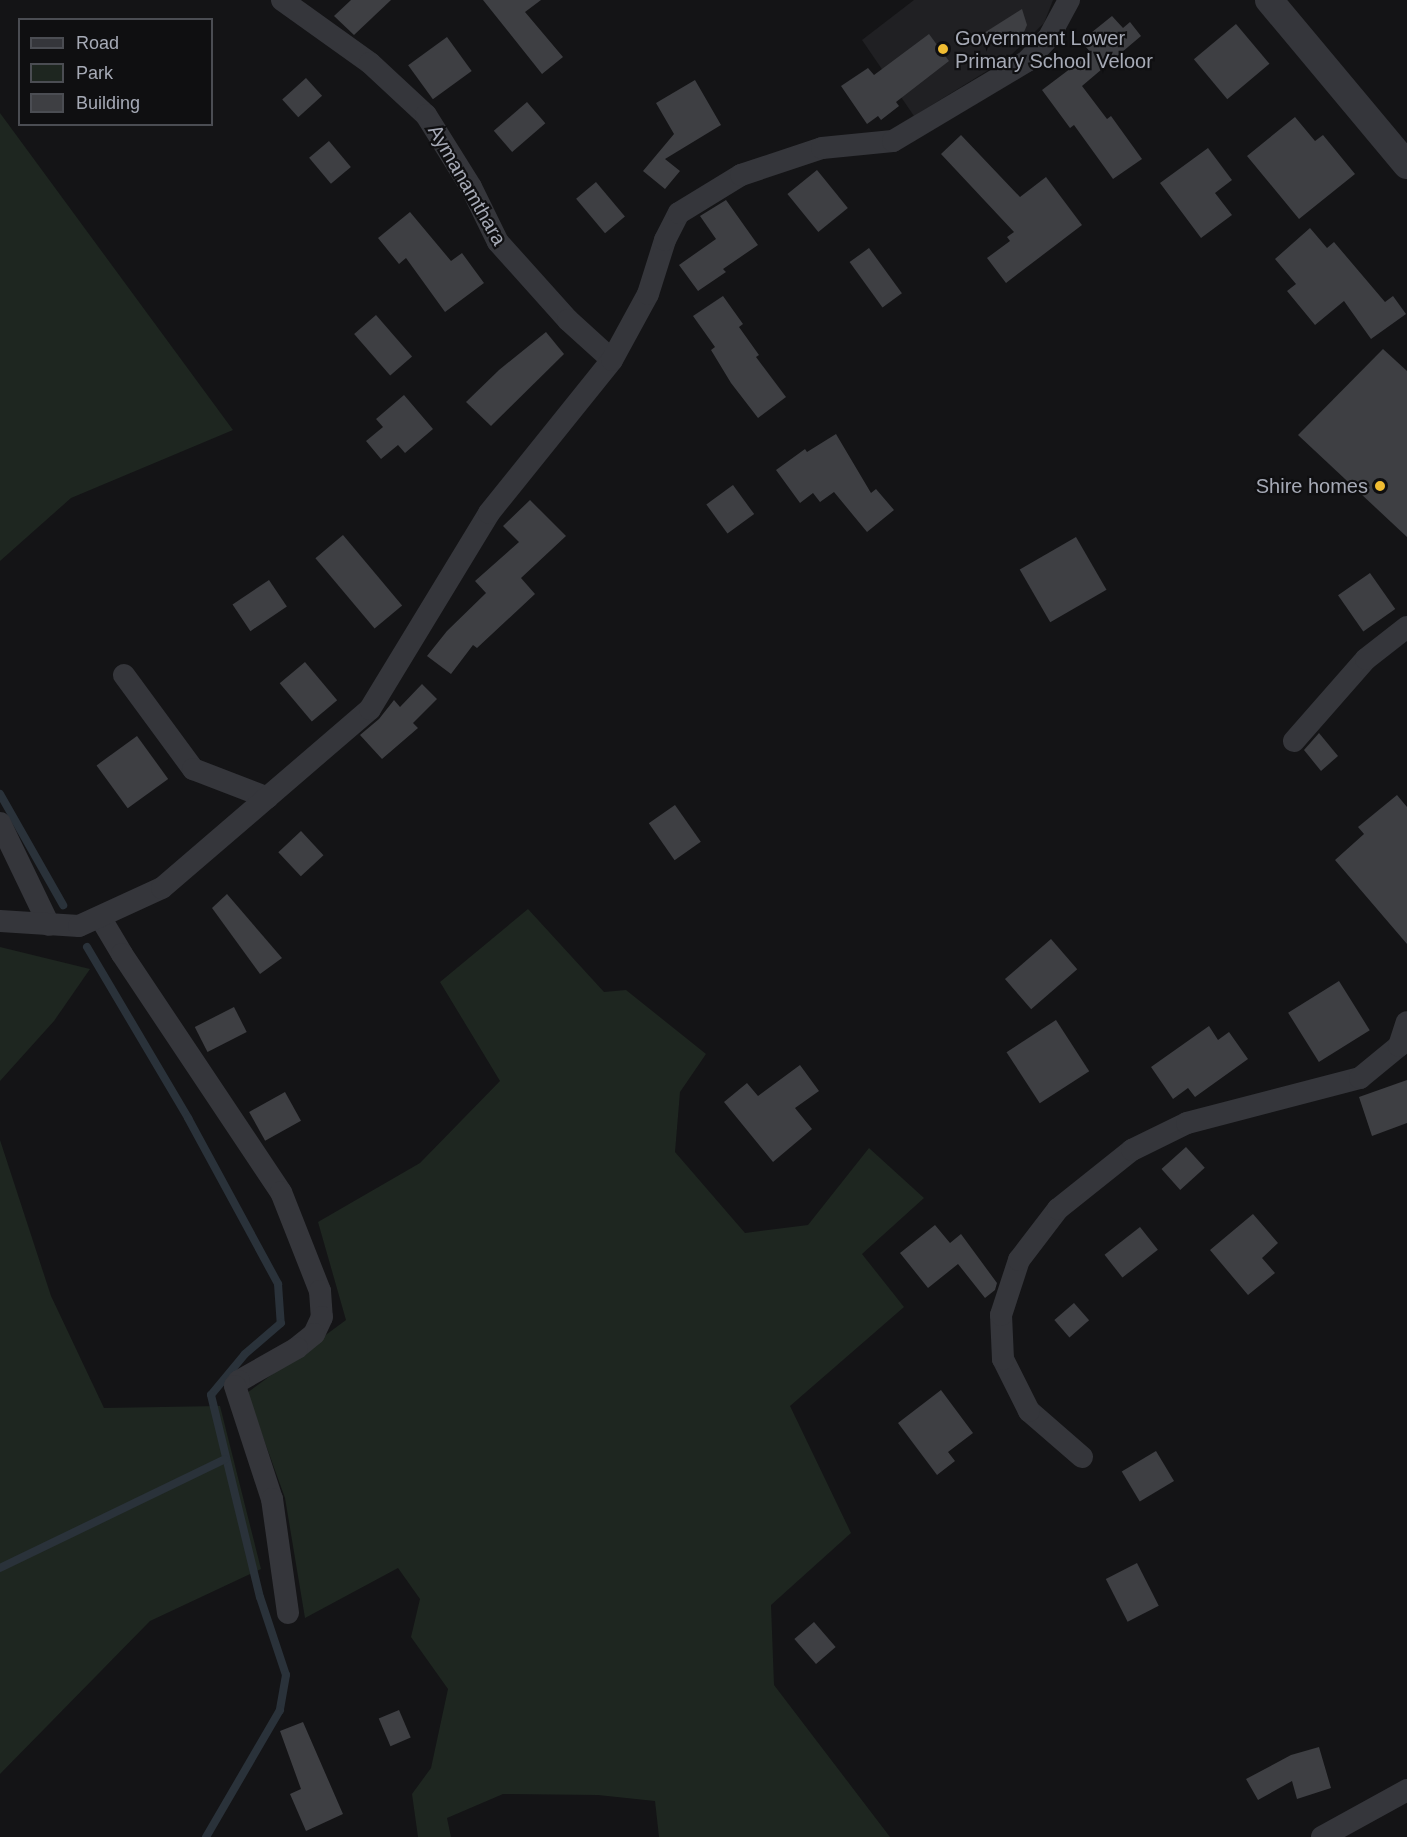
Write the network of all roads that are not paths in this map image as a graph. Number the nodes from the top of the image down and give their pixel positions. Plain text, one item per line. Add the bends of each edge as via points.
1 (282, 0) edge
2 (1069, 0) edge
3 (1269, 0) edge
4 (1407, 165) edge
5 (612, 360) junction
6 (1407, 627) edge
7 (124, 675) dead end
8 (1294, 741) dead end
9 (268, 798) junction
10 (0, 823) edge
11 (100, 917) junction
12 (0, 921) edge
13 (49, 925) junction
14 (1407, 1022) edge
15 (1082, 1457) dead end
16 (288, 1613) dead end
17 (1407, 1790) edge
18 (1322, 1837) edge

1 - 5 street, Aymanamthara via 370,63 426,115 471,187 498,242 568,320
2 - 5 street via 1049,37 1027,61 893,141 822,148 741,175 679,213 665,240 648,294
3 - 4 street
5 - 9 street via 489,513 370,708
6 - 8 street via 1366,659
7 - 9 street via 193,769
9 - 11 street via 162,888
10 - 13 street
11 - 13 street via 79,926
11 - 16 street via 281,1192 320,1291 322,1317 314,1334 235,1386 272,1499
12 - 13 street
14 - 15 street via 1400,1046 1360,1078 1187,1124 1132,1150 1058,1209 1018,1260 1001,1315 1003,1359 1029,1411
17 - 18 street

